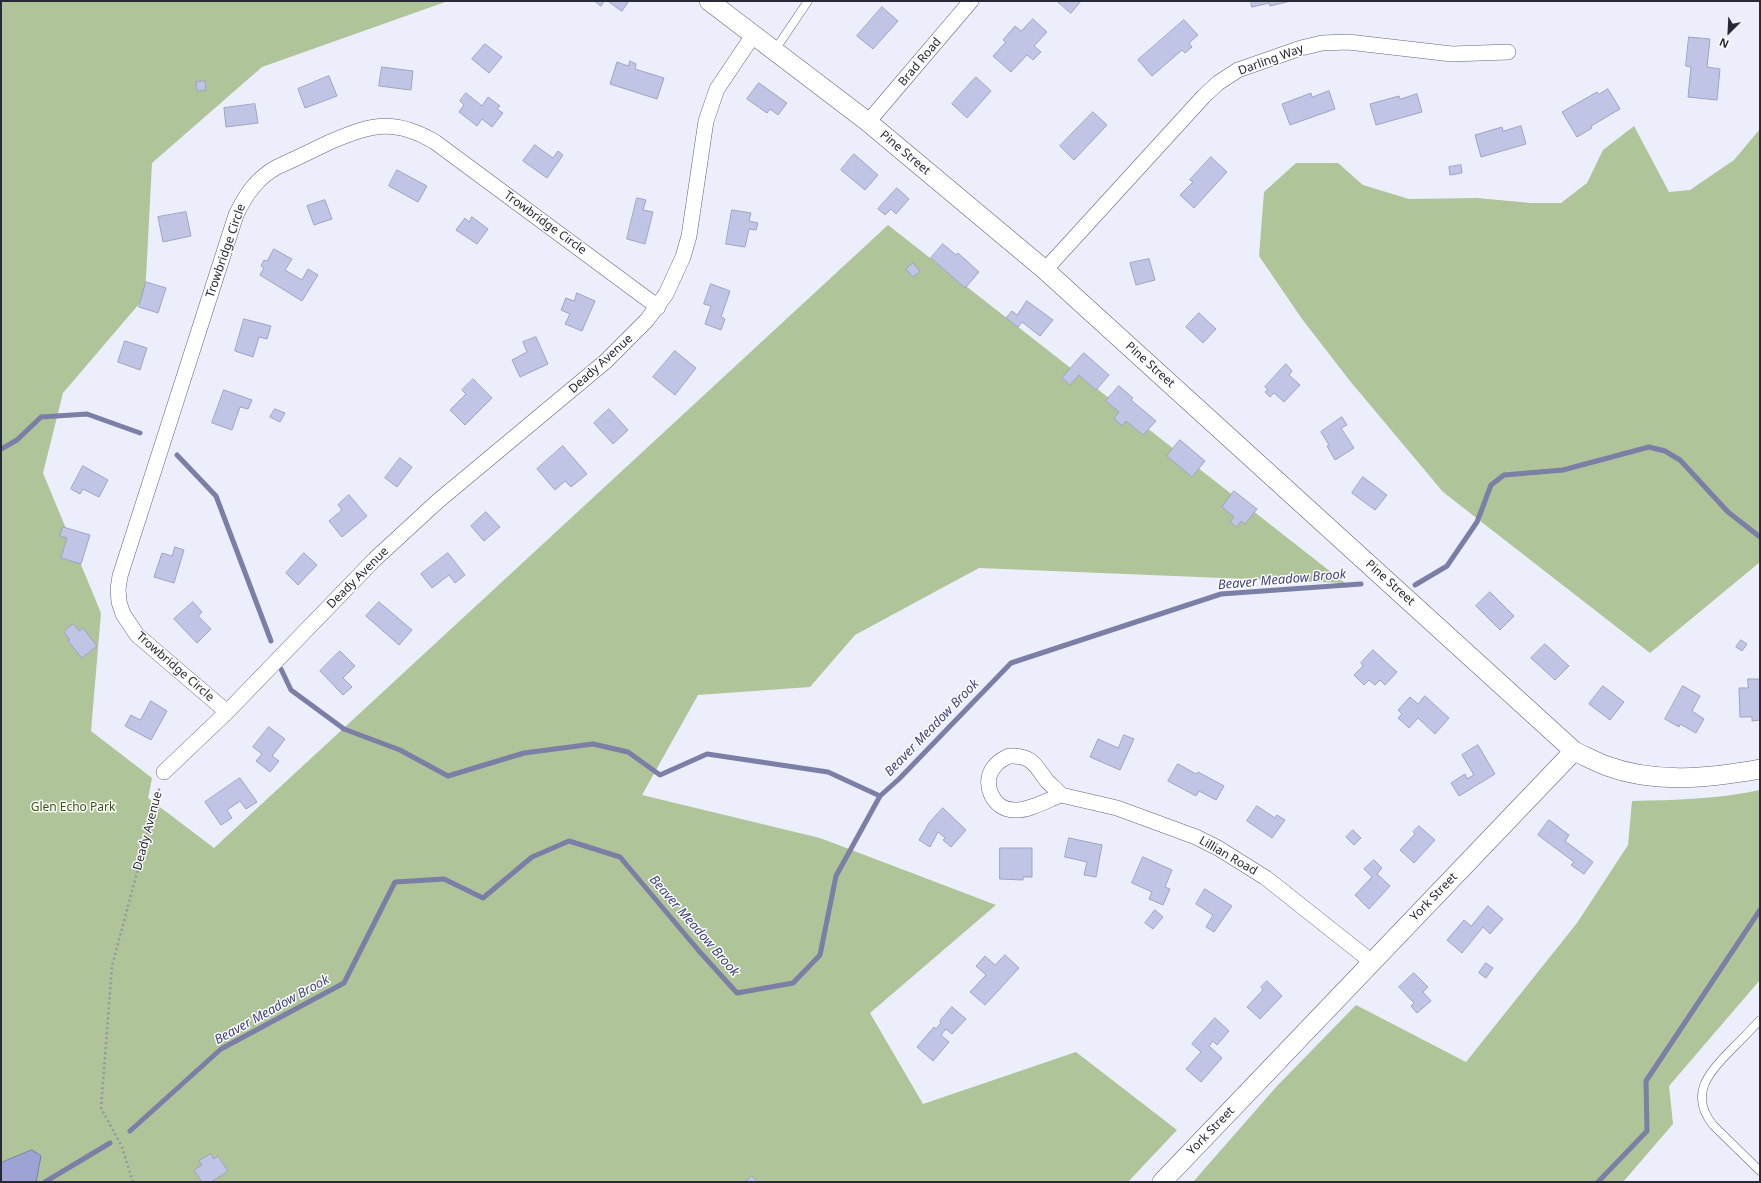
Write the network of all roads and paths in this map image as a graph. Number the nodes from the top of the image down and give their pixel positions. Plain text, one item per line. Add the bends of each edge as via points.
1 (709, 1) edge
2 (808, 1) edge
3 (971, 1) edge
4 (754, 34) junction
5 (775, 50) junction
6 (1508, 52) dead end
7 (868, 122) junction
8 (1045, 270) junction
9 (658, 307) junction
10 (227, 712) junction
11 (1574, 751) junction
12 (1760, 769) edge
13 (164, 772) joint
14 (1061, 795) junction
15 (1372, 962) junction
16 (1760, 1020) edge
17 (1760, 1171) edge
18 (133, 1182) edge
19 (1162, 1182) edge

1 - 4 street, Pine Street
2 - 5 lane
3 - 7 street, Brad Road
4 - 5 street, Pine Street
4 - 9 street, Deady Avenue via 725,74 710,106 689,236 674,278
5 - 7 street, Pine Street
6 - 8 street, Darling Way via 1452,54 1335,42 1301,48 1238,70 1204,96
7 - 8 street, Pine Street
8 - 11 street, Pine Street
9 - 10 street, Deady Avenue via 620,348 438,501 375,559
9 - 10 street, Trowbridge Circle via 435,142 413,131 379,126 356,131 277,167 254,184 236,215 120,576 118,589 123,614 137,635
10 - 13 street, Deady Avenue
11 - 12 street via 1608,766 1667,778 1718,776
11 - 15 street, York Street
13 - 18 path, Deady Avenue via 112,966 109,997 101,1108 122,1147
14 - 14 street via 1036,764 1028,758 1019,756 1009,756 1000,760 994,767 988,785 991,794 1000,805 1013,810 1022,810
14 - 15 street, Lillian Road via 1117,808 1196,837 1218,848 1266,878
15 - 19 street, York Street
16 - 17 lane via 1707,1077 1702,1101 1706,1117

